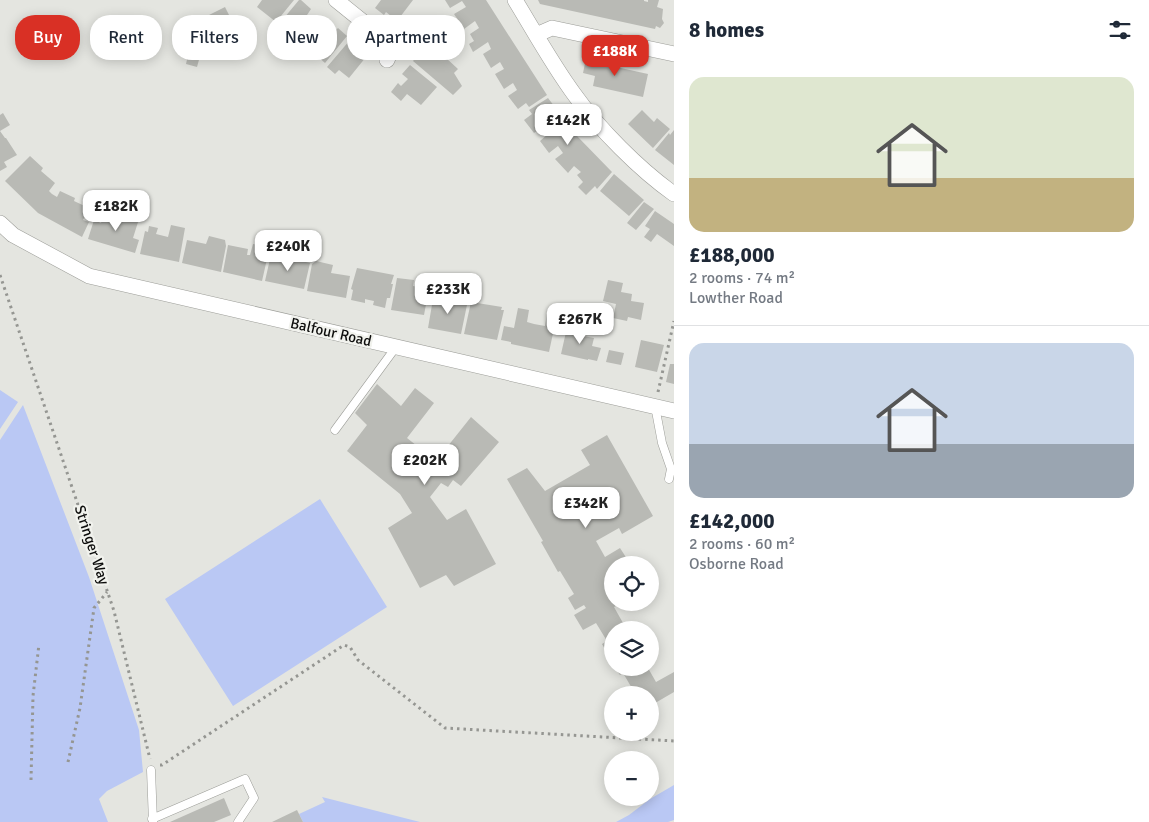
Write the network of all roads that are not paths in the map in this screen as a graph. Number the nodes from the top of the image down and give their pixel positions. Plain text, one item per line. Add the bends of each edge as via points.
1 (336, 0) edge
2 (515, 0) edge
3 (351, 15) edge
4 (536, 35) junction
5 (674, 54) edge
6 (674, 194) edge
7 (0, 223) edge
8 (396, 347) junction
9 (655, 406) junction
10 (674, 411) edge
11 (335, 430) dead end
12 (669, 479) dead end
13 (150, 767) road end
14 (153, 820) edge
15 (238, 822) edge

1 - 3 street
2 - 4 street
4 - 5 street via 552,28
4 - 6 street via 587,112 642,168
7 - 8 street, Balfour Road via 13,236 89,276
8 - 9 street, Balfour Road
8 - 11 lane
9 - 10 street, Balfour Road
9 - 12 lane via 671,469
13 - 14 lane
14 - 15 lane via 245,779 254,798

